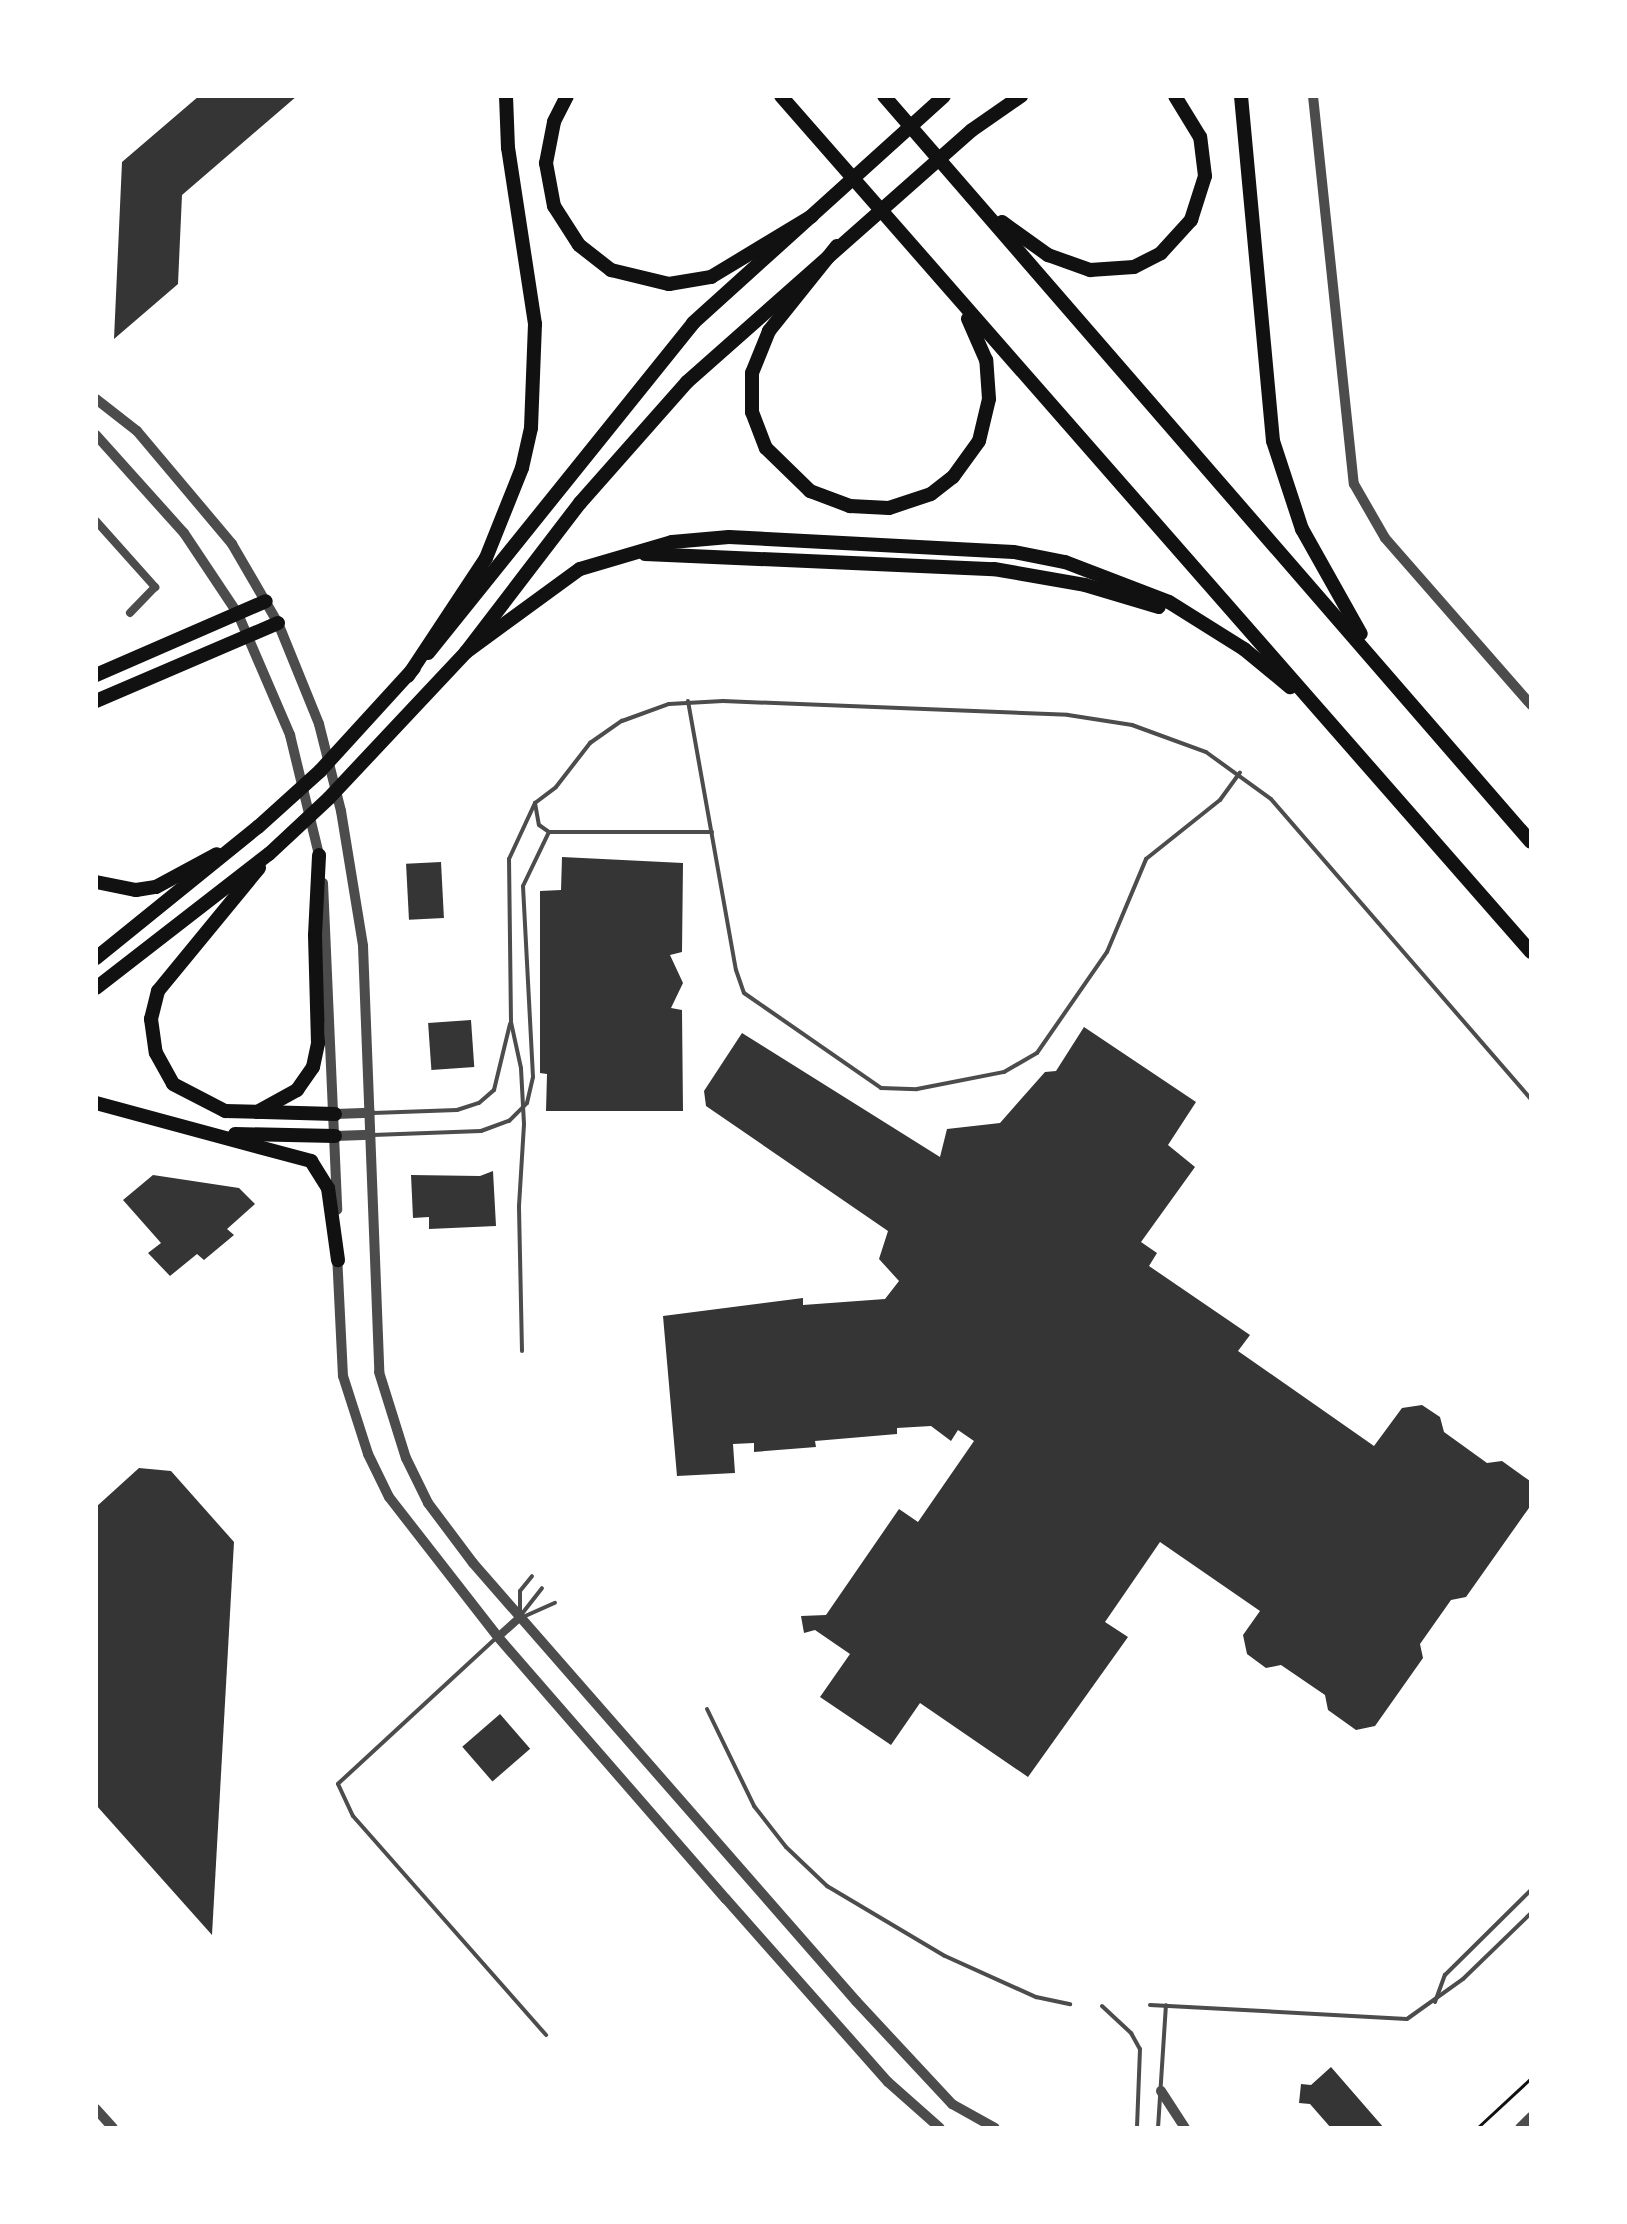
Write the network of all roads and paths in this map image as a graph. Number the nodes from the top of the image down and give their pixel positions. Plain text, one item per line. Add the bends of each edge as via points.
1 (506, 96) edge
2 (567, 96) edge
3 (779, 96) edge
4 (884, 96) edge
5 (944, 96) edge
6 (1021, 96) edge
7 (1175, 96) edge
8 (1241, 96) edge
9 (1313, 96) edge
10 (967, 191) junction
11 (812, 216) junction
12 (837, 246) junction
13 (963, 307) junction
14 (96, 399) edge
15 (96, 435) edge
16 (96, 521) edge
17 (266, 601) junction
18 (130, 613) dead end
19 (238, 614) junction
20 (278, 623) junction
21 (249, 636) junction
22 (466, 652) junction
23 (1384, 672) junction
24 (96, 675) edge
25 (408, 676) junction
26 (96, 701) edge
27 (688, 701) junction
28 (1531, 705) edge
29 (1365, 760) junction
30 (1240, 772) junction
31 (535, 803) junction
32 (549, 832) junction
33 (712, 832) junction
34 (249, 836) junction
35 (1531, 842) edge
36 (272, 851) junction
37 (319, 855) junction
38 (96, 882) edge
39 (1531, 952) edge
40 (96, 958) edge
41 (96, 988) edge
42 (511, 1022) junction
43 (1531, 1099) edge
44 (96, 1103) edge
45 (523, 1109) junction
46 (370, 1113) junction
47 (335, 1114) junction
48 (244, 1115) junction
49 (183, 1129) junction
50 (370, 1135) junction
51 (335, 1136) junction
52 (338, 1260) junction
53 (522, 1351) dead end
54 (532, 1576) dead end
55 (542, 1588) dead end
56 (555, 1603) dead end
57 (520, 1617) junction
58 (498, 1637) junction
59 (707, 1709) dead end
60 (1531, 1890) edge
61 (1531, 1913) edge
62 (1070, 2004) dead end
63 (1434, 2004) junction
64 (1150, 2005) dead end
65 (1166, 2005) junction
66 (1102, 2006) dead end
67 (546, 2035) dead end
68 (1531, 2078) edge
69 (1161, 2091) junction
70 (96, 2109) edge
71 (1531, 2117) edge
72 (113, 2128) edge
73 (940, 2128) edge
74 (995, 2128) edge
75 (1137, 2128) edge
76 (1158, 2128) edge
77 (1185, 2128) edge
78 (1477, 2128) edge
79 (1520, 2128) edge

1 - 25 highway via 508,148 535,324 531,428 522,468 486,558
2 - 11 highway via 548,142 551,196 579,245 611,270 669,284 711,277
3 - 13 highway
4 - 10 highway
5 - 11 highway
6 - 12 highway via 972,130
7 - 10 highway via 1200,137 1203,190 1183,233 1148,262 1107,271 1062,262 1016,233
8 - 23 highway via 1273,441 1316,557
9 - 28 street via 1350,464 1362,503 1385,538
10 - 23 highway
11 - 25 highway via 670,348 493,576
12 - 13 highway via 769,331 750,392 766,448 791,476 829,500 869,508 910,503 948,482 967,461 986,419 989,379
12 - 22 highway via 687,382 580,503
13 - 29 highway
14 - 17 street via 137,431 188,486
15 - 19 street via 184,533
16 - 18 street via 155,587
17 - 19 highway
17 - 20 street
19 - 21 street
19 - 24 highway
20 - 21 highway
20 - 46 street via 319,724 346,836 363,946
21 - 26 highway
21 - 37 street via 290,735
22 - 29 highway via 580,569 672,542 729,537 1014,552 1130,584 1206,624 1282,679
22 - 36 highway
23 - 35 highway
25 - 34 highway
27 - 30 lane via 1097,718 1180,740
27 - 31 lane via 613,726 585,748 556,787
27 - 33 lane
29 - 39 highway
30 - 33 lane via 1220,800 1146,859 1107,952 1037,1053 1004,1072 917,1089 881,1088 862,1079 744,993
30 - 43 lane via 1278,806
31 - 32 lane via 539,825
31 - 42 lane via 508,866
32 - 33 lane
32 - 45 lane via 523,886 533,1077
34 - 38 highway via 156,887 136,890
34 - 40 highway
36 - 41 highway
36 - 48 highway via 158,991 151,1019 156,1053 173,1084 208,1105
37 - 47 street
37 - 48 highway via 318,1043 313,1067 297,1090
42 - 45 lane
42 - 46 lane via 495,1086 479,1103 457,1110
44 - 49 highway
45 - 50 lane via 496,1127 456,1135
45 - 53 lane
46 - 47 street
46 - 50 street
47 - 48 highway
47 - 51 street
49 - 51 highway
49 - 52 highway via 311,1161 328,1188
50 - 51 street
50 - 57 street via 375,1332 384,1398 428,1503
51 - 52 street
52 - 58 street via 343,1376 368,1454 389,1497
54 - 57 lane via 519,1594
55 - 57 lane
56 - 57 lane
57 - 58 street
57 - 74 street via 910,2060 952,2104
58 - 67 lane via 338,1784 353,1816
58 - 73 street via 888,2082
59 - 62 lane via 754,1806 827,1886 945,1956 1036,1997
60 - 63 lane via 1445,1975
61 - 63 lane
63 - 65 lane via 1401,2019
64 - 65 lane
65 - 69 lane
66 - 75 lane via 1140,2049
68 - 78 path
69 - 76 lane
69 - 77 street
70 - 72 street
71 - 79 street

